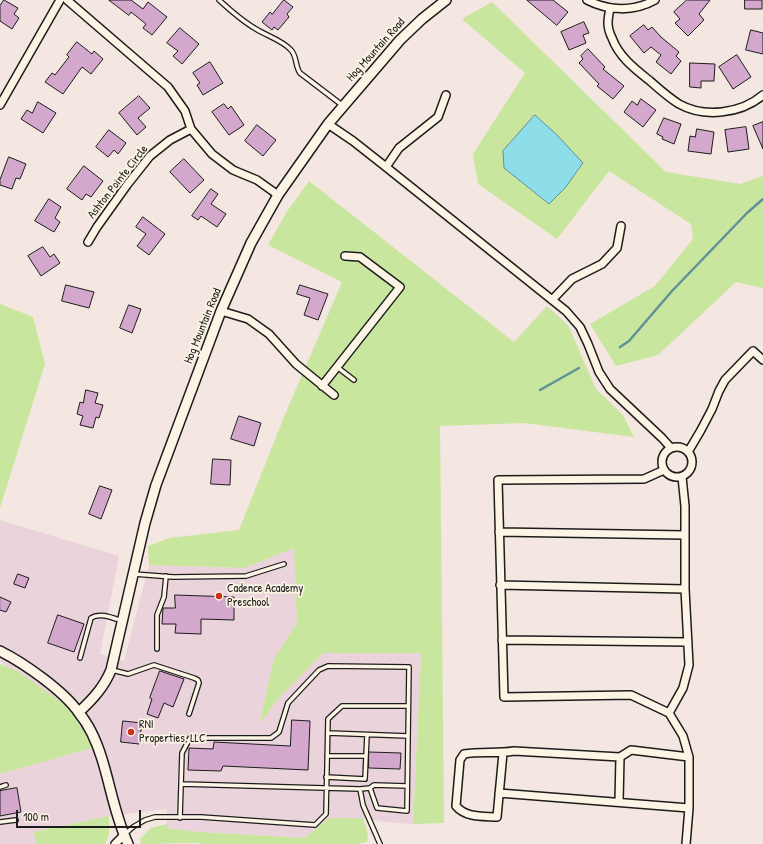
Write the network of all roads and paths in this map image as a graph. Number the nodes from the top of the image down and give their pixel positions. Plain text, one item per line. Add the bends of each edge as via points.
1 (60, 0) edge
2 (67, 0) edge
3 (219, 0) edge
4 (446, 0) edge
5 (587, 0) edge
6 (655, 0) edge
7 (610, 8) junction
8 (446, 95) dead end
9 (763, 95) edge
10 (0, 105) edge
11 (343, 106) junction
12 (328, 124) junction
13 (191, 129) junction
14 (386, 167) junction
15 (278, 196) junction
16 (621, 226) dead end
17 (88, 242) dead end
18 (345, 256) dead end
19 (552, 300) junction
20 (221, 311) junction
21 (763, 360) edge
22 (337, 367) junction
23 (354, 380) dead end
24 (322, 386) junction
25 (334, 395) dead end
26 (671, 448) junction
27 (688, 452) junction
28 (664, 470) junction
29 (682, 477) junction
30 (499, 532) junction
31 (685, 535) junction
32 (284, 564) dead end
33 (133, 574) junction
34 (166, 576) junction
35 (500, 585) junction
36 (685, 589) junction
37 (123, 621) junction
38 (502, 640) junction
39 (688, 642) junction
40 (157, 649) dead end
41 (0, 651) edge
42 (80, 658) dead end
43 (111, 670) junction
44 (408, 706) junction
45 (79, 712) junction
46 (669, 713) junction
47 (189, 714) dead end
48 (328, 734) junction
49 (367, 735) junction
50 (408, 736) junction
51 (503, 753) junction
52 (327, 756) junction
53 (366, 756) junction
54 (620, 757) junction
55 (689, 757) junction
56 (326, 777) junction
57 (365, 779) junction
58 (181, 784) junction
59 (6, 785) dead end
60 (407, 786) junction
61 (0, 787) edge
62 (326, 787) junction
63 (365, 788) junction
64 (370, 788) junction
65 (360, 789) junction
66 (499, 793) junction
67 (620, 802) junction
68 (689, 808) junction
69 (180, 818) junction
70 (16, 820) dead end
71 (0, 822) edge
72 (124, 835) junction
73 (115, 844) edge
74 (128, 844) edge
75 (380, 844) edge
76 (686, 844) edge

1 - 10 street
2 - 13 street via 168,87 185,111
3 - 11 lane via 238,17 286,46 293,52 300,72
4 - 11 street, Hog Mountain Road via 400,40
5 - 7 street
6 - 7 street via 637,7
7 - 9 street via 608,25 615,47 630,65 678,104 700,112 731,111
8 - 14 street via 438,117 399,148
11 - 12 street, Hog Mountain Road
12 - 14 street
12 - 15 street, Hog Mountain Road
13 - 15 street via 212,154 233,170 257,180
13 - 17 street, Ashton Pointe Circle via 170,140 150,156 122,191
14 - 19 street
15 - 20 street, Hog Mountain Road via 251,243
16 - 19 street via 617,248 602,264 572,279
18 - 22 street via 360,257 400,287
19 - 26 street via 580,327 599,372 610,389
20 - 24 street via 248,319 269,334 296,364
20 - 33 street, Hog Mountain Road via 156,486
21 - 27 street via 753,351 725,380
22 - 23 lane
22 - 24 street
24 - 25 street
26 - 27 street via 682,448
26 - 28 street via 662,458
27 - 29 street via 692,464 688,473
28 - 29 street via 674,478
28 - 30 street via 644,480 498,480
29 - 31 street
30 - 31 street
30 - 35 street
31 - 36 street
32 - 34 lane via 246,576
33 - 34 lane
33 - 37 street, Hog Mountain Road
34 - 40 lane via 164,597 157,615
35 - 36 street
35 - 38 street
36 - 39 street
37 - 42 lane via 103,616 91,618
37 - 43 street, Hog Mountain Road
38 - 39 street
38 - 46 street via 504,697 631,695
39 - 46 street via 689,665 683,688
41 - 45 street via 45,680
43 - 45 street, Hog Mountain Road via 95,697
43 - 47 lane via 128,674 154,665 198,680
44 - 48 lane via 342,706 328,719
44 - 50 lane
44 - 58 lane via 409,668 328,666 319,670 288,703 279,732 271,738 190,738 182,753
45 - 72 street via 90,729 99,751
46 - 55 street via 683,736
48 - 49 lane
48 - 52 lane
49 - 50 lane
49 - 53 lane
50 - 60 lane
51 - 54 street via 514,751
51 - 66 street
51 - 66 street via 464,754 460,760 456,806 467,815 497,817
52 - 53 lane
52 - 56 lane
53 - 57 lane
54 - 55 street via 631,750
54 - 67 street
55 - 68 street
56 - 57 lane
56 - 62 lane
57 - 63 lane
58 - 62 lane
58 - 69 lane
59 - 61 lane
60 - 64 lane via 374,785
60 - 64 lane via 407,811 377,808
62 - 65 lane
62 - 69 lane via 326,814 316,826 253,820
63 - 64 lane
63 - 65 lane
65 - 75 lane via 363,805
66 - 67 street
67 - 68 street
68 - 76 street
69 - 72 lane via 155,817 145,820 133,826
70 - 71 lane
72 - 73 street
72 - 74 street

